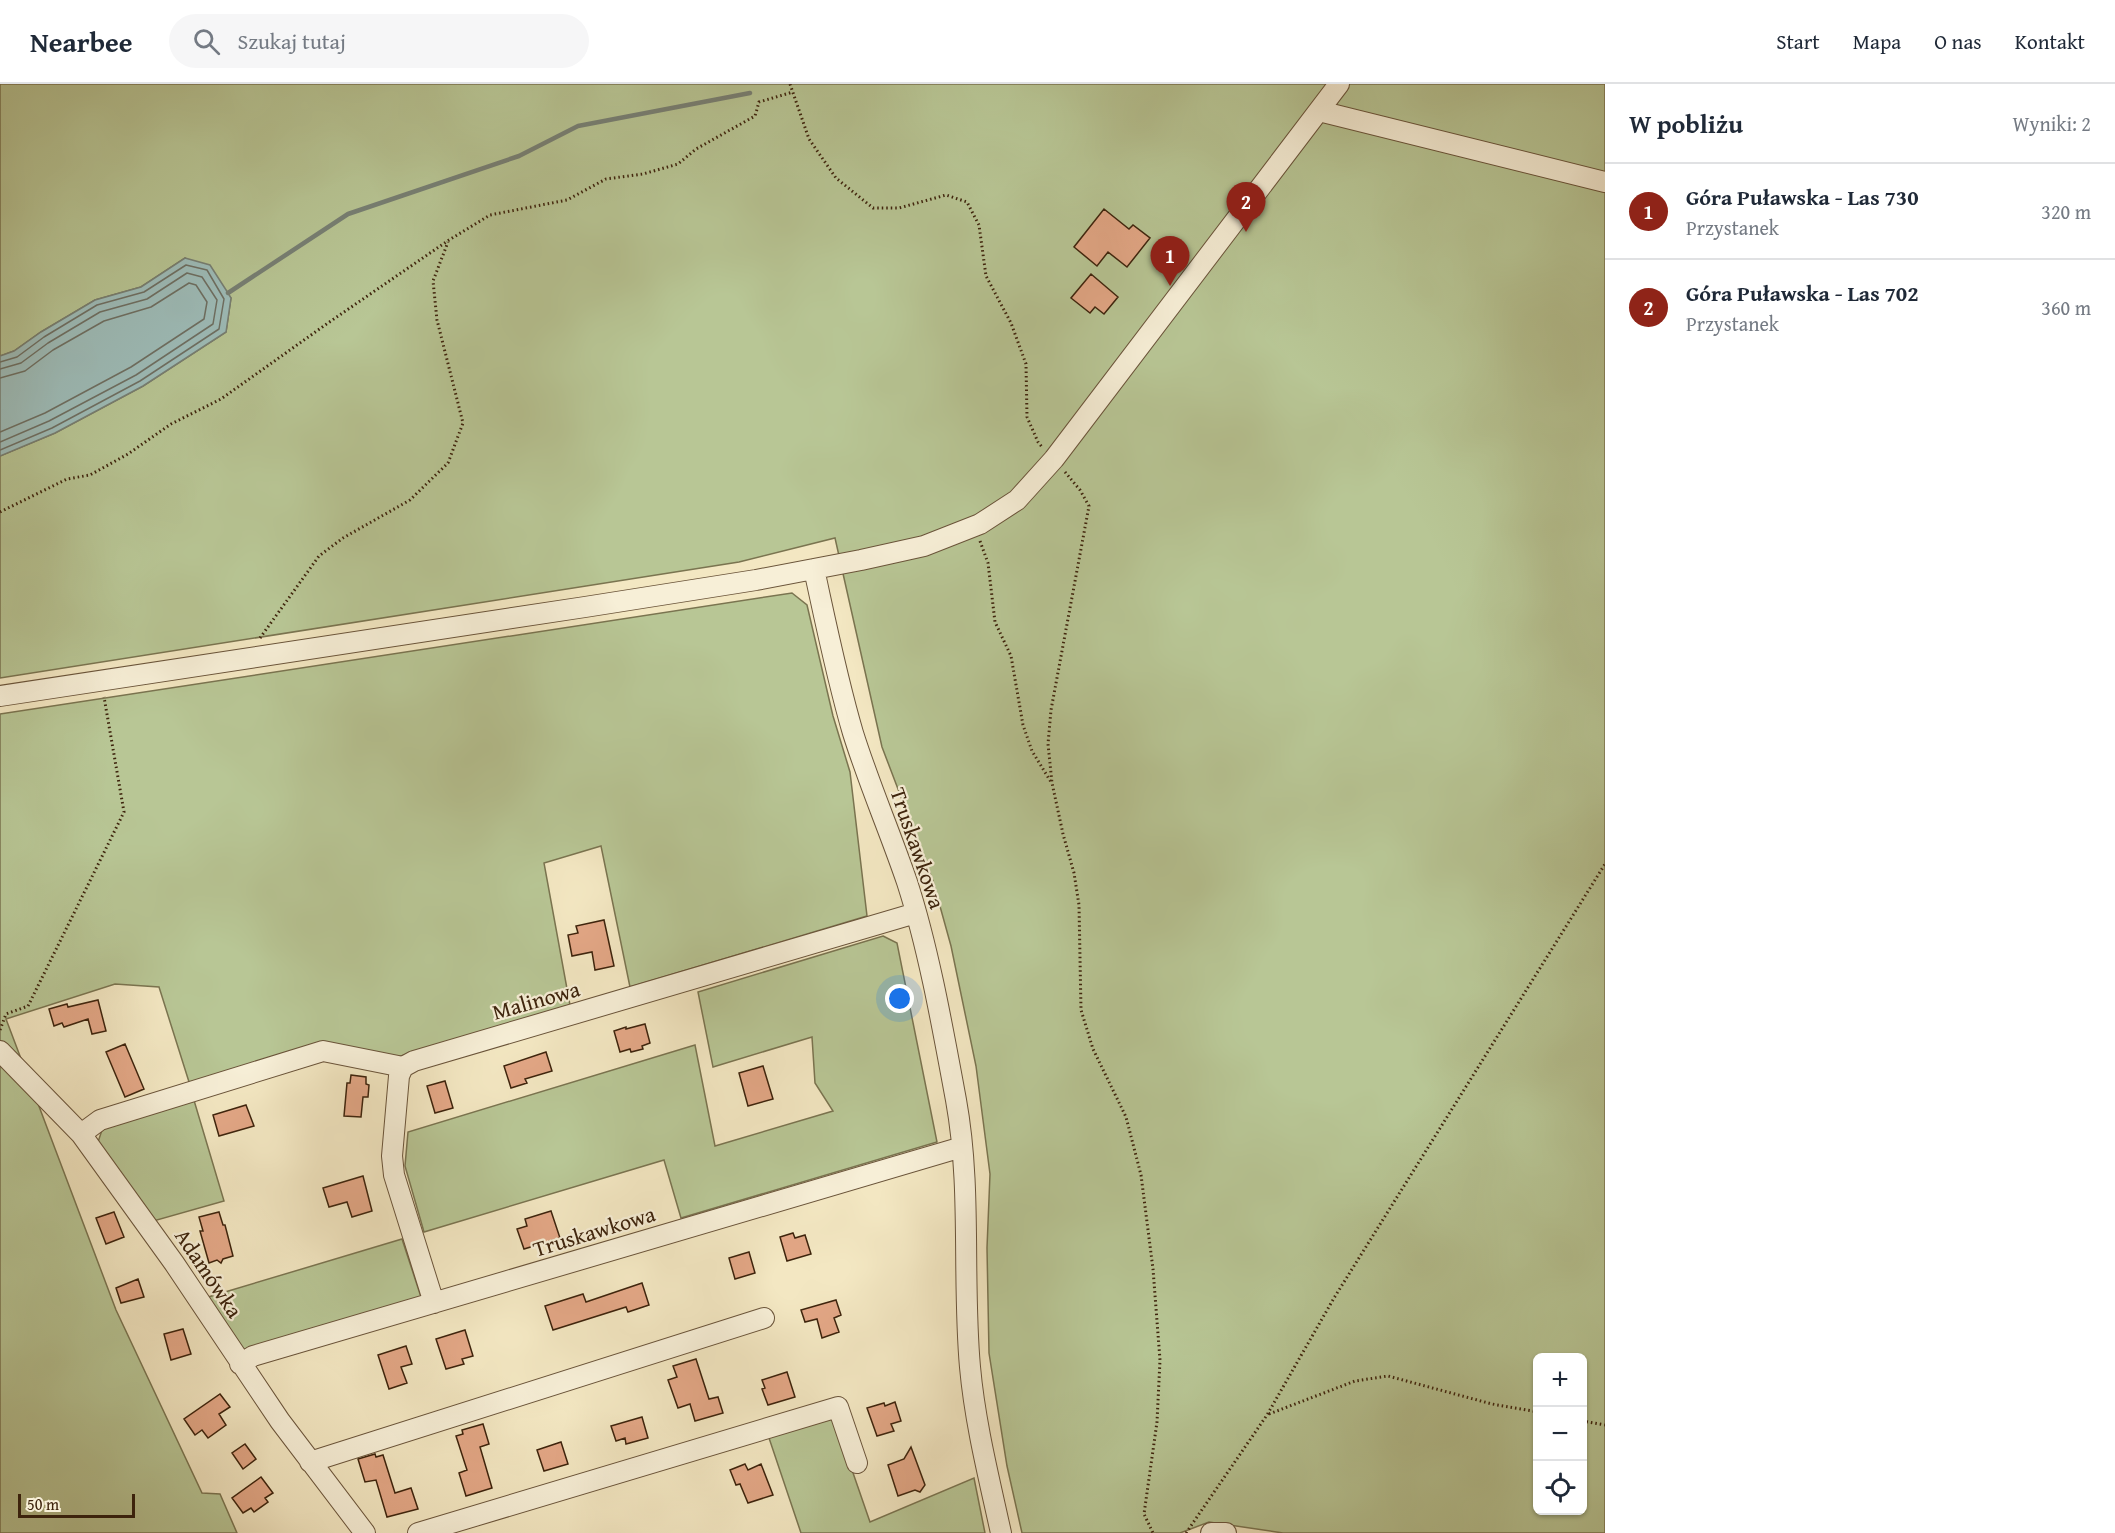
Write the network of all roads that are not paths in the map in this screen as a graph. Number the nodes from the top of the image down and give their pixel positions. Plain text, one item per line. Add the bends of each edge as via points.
1 (1340, 84) edge
2 (1319, 111) junction
3 (1605, 182) edge
4 (814, 569) junction
5 (0, 696) edge
6 (916, 914) junction
7 (0, 1051) edge
8 (403, 1068) junction
9 (81, 1134) junction
10 (962, 1147) junction
11 (434, 1303) junction
12 (764, 1318) dead end
13 (240, 1364) junction
14 (310, 1462) junction
15 (856, 1463) dead end
16 (365, 1533) edge
17 (418, 1533) edge
18 (1001, 1533) edge
19 (1211, 1533) edge
20 (1226, 1533) edge

1 - 2 street
2 - 3 street
2 - 4 street via 1054,459 1017,500 975,527 924,546
4 - 5 street
4 - 6 street, Truskawkowa via 853,732
6 - 8 street, Malinowa via 414,1061
6 - 10 street, Truskawkowa
7 - 9 street, Adamówka
8 - 9 street via 323,1051 100,1120
8 - 11 street via 392,1156 394,1175
9 - 13 street, Adamówka via 174,1263
10 - 11 street, Truskawkowa
10 - 18 street, Truskawkowa via 970,1368
11 - 13 street, Truskawkowa via 253,1356
12 - 14 street
13 - 14 street, Adamówka
14 - 16 street, Adamówka
15 - 17 street via 838,1407
19 - 20 street

